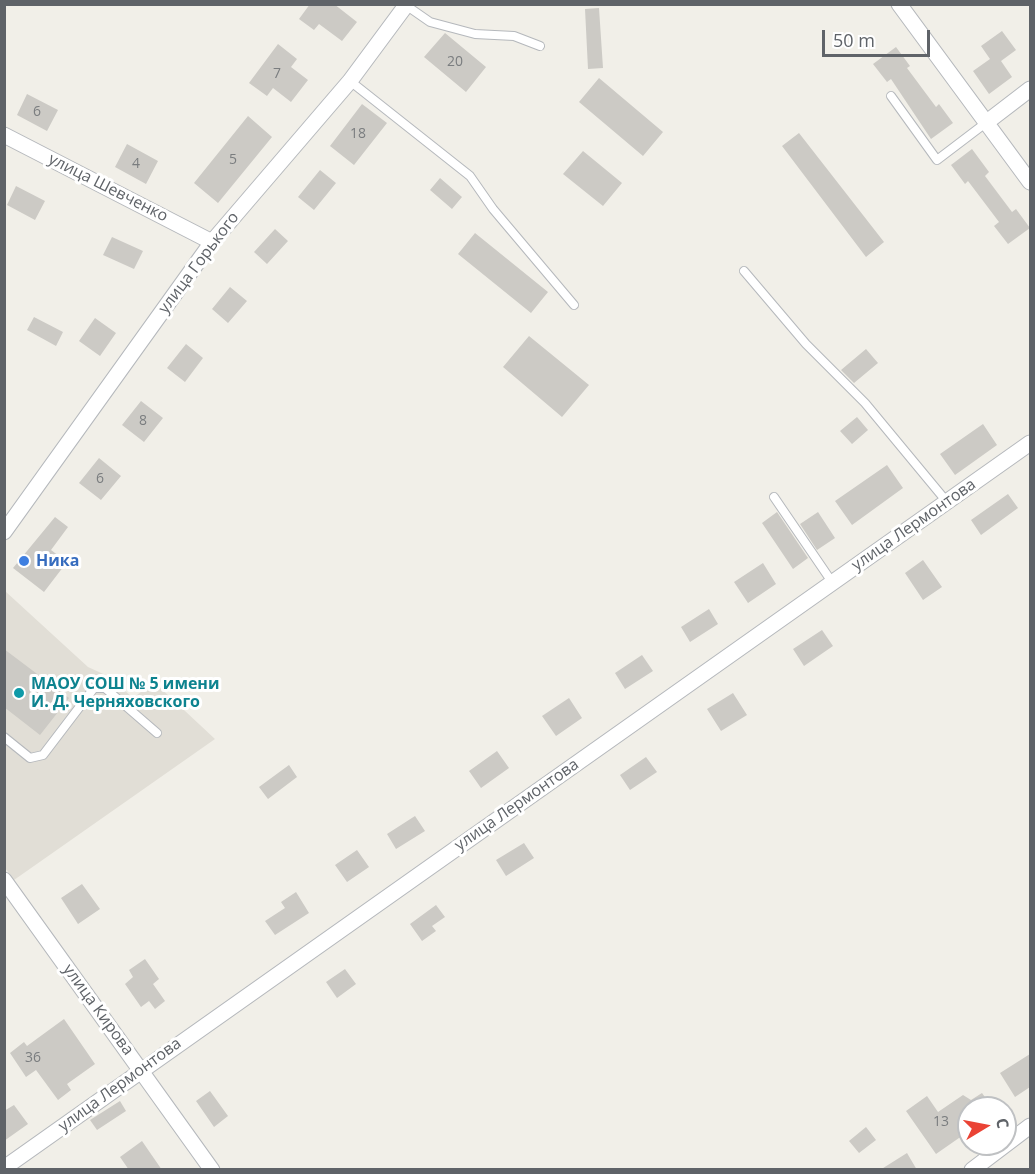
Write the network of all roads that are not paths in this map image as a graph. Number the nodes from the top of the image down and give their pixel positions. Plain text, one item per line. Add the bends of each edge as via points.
1 (899, 4) edge
2 (407, 5) edge
3 (540, 46) dead end
4 (350, 81) junction
5 (1030, 89) edge
6 (891, 96) dead end
7 (987, 122) junction
8 (4, 135) edge
9 (1030, 182) edge
10 (212, 242) junction
11 (744, 271) dead end
12 (574, 305) dead end
13 (1030, 443) edge
14 (774, 497) dead end
15 (947, 502) junction
16 (4, 531) edge
17 (832, 582) junction
18 (157, 733) dead end
19 (4, 737) edge
20 (4, 880) edge
21 (142, 1069) junction
22 (1030, 1126) edge
23 (4, 1168) edge
24 (212, 1170) edge
25 (972, 1170) edge

1 - 7 street
2 - 3 lane via 430,22 475,34 514,36
2 - 4 street, улица Горького
4 - 10 street, улица Горького
4 - 12 lane via 471,176 493,210
5 - 7 street
6 - 7 lane via 937,160
7 - 9 street
8 - 10 street, улица Шевченко
10 - 16 street, улица Горького
11 - 15 lane via 806,344 865,403
13 - 15 street, улица Лермонтова
14 - 17 lane
15 - 17 street, улица Лермонтова
17 - 21 street, улица Лермонтова
18 - 19 lane via 99,686 44,755 30,758
20 - 21 street, улица Кирова
21 - 23 street, улица Лермонтова
21 - 24 street, улица Кирова
22 - 25 street

